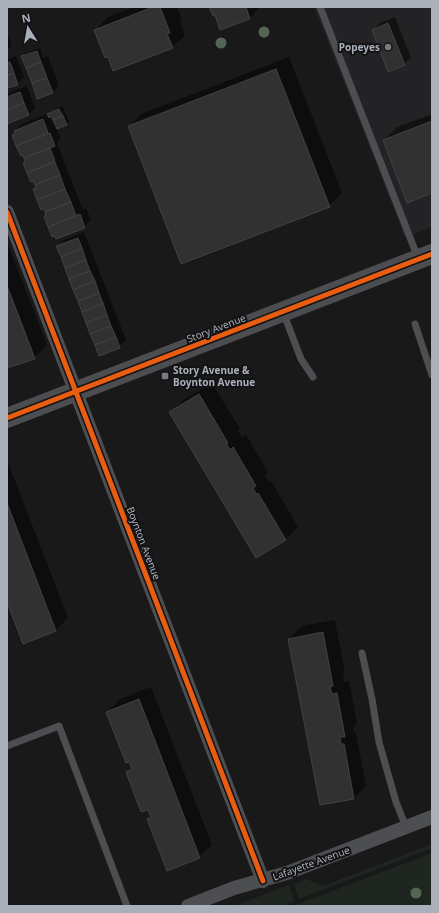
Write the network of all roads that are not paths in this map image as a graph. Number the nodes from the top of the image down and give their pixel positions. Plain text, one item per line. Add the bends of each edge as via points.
1 (320, 7) edge
2 (7, 212) edge
3 (425, 257) edge
4 (283, 312) junction
5 (415, 324) dead end
6 (432, 375) edge
7 (313, 377) dead end
8 (77, 391) junction
9 (7, 418) edge
10 (362, 654) dead end
11 (7, 746) edge
12 (432, 817) edge
13 (406, 827) junction
14 (263, 881) junction
15 (127, 906) edge
16 (188, 906) edge

1 - 3 lane
2 - 8 street, Boynton Avenue
3 - 4 street, Story Avenue
4 - 7 lane via 301,359
4 - 8 street, Story Avenue
5 - 6 lane
8 - 9 street, Story Avenue
8 - 14 street, Boynton Avenue
10 - 13 lane via 379,742
11 - 15 lane via 59,726
12 - 13 street, Lafayette Avenue
13 - 14 street, Lafayette Avenue
14 - 16 street, Lafayette Avenue via 234,888

